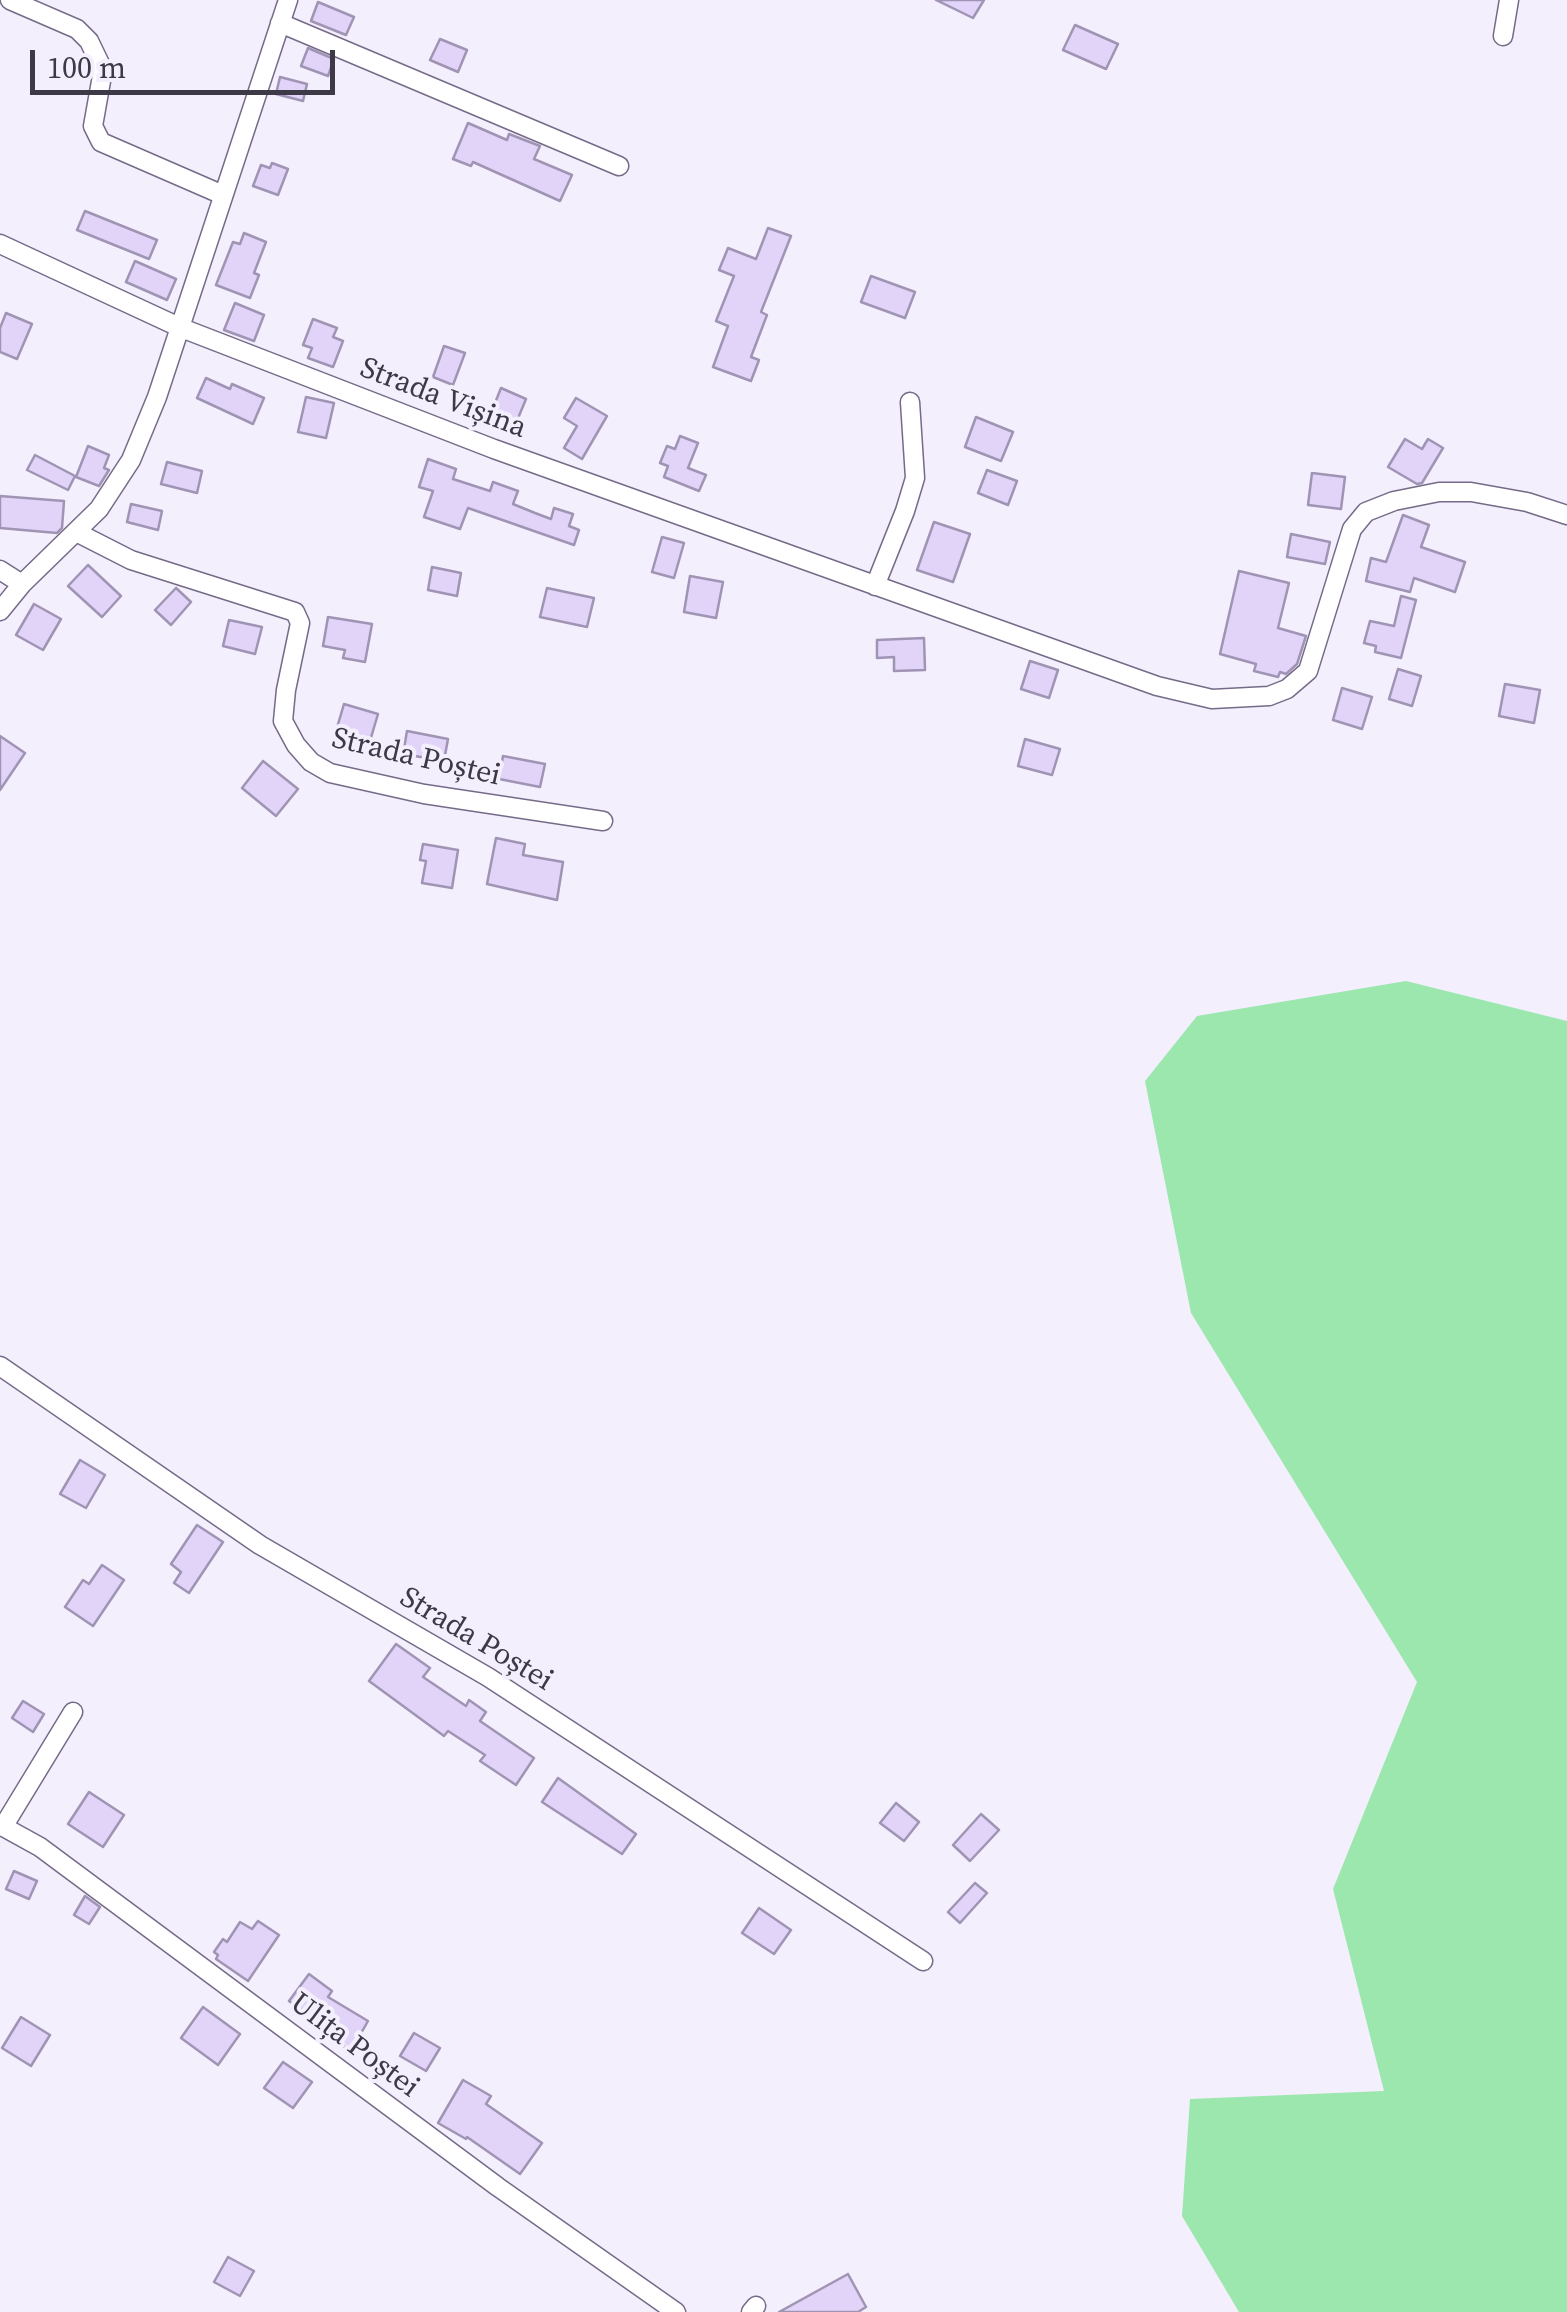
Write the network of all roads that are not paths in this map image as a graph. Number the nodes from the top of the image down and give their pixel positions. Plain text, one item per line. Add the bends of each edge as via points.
1 (10, 0) edge
2 (288, 0) edge
3 (1510, 0) edge
4 (280, 23) junction
5 (1503, 36) dead end
6 (619, 166) dead end
7 (223, 195) junction
8 (0, 244) edge
9 (180, 327) junction
10 (910, 402) dead end
11 (1567, 515) edge
12 (78, 533) junction
13 (0, 570) edge
14 (22, 584) junction
15 (875, 586) junction
16 (0, 611) edge
17 (603, 822) dead end
18 (0, 1366) edge
19 (74, 1712) dead end
20 (2, 1826) edge
21 (924, 1961) dead end
22 (676, 2312) edge

1 - 7 street via 89,41 103,70 93,126 101,142
2 - 4 street
3 - 5 street
4 - 6 street
4 - 7 street
7 - 9 street
8 - 9 street, Strada Vișina
9 - 12 street via 131,460
9 - 15 street, Strada Vișina
10 - 15 street via 915,478
11 - 15 street, Strada Vișina via 1472,492 1439,492 1366,512 1352,529 1308,671 1287,689 1253,698 1174,691
12 - 14 street
12 - 17 street, Strada Poștei via 131,560 295,612 300,623 283,721 311,762 330,773
13 - 14 street
14 - 16 street
18 - 21 street, Strada Poștei via 260,1545 488,1677
19 - 20 street
20 - 22 street, Ulița Poștei via 40,1847

